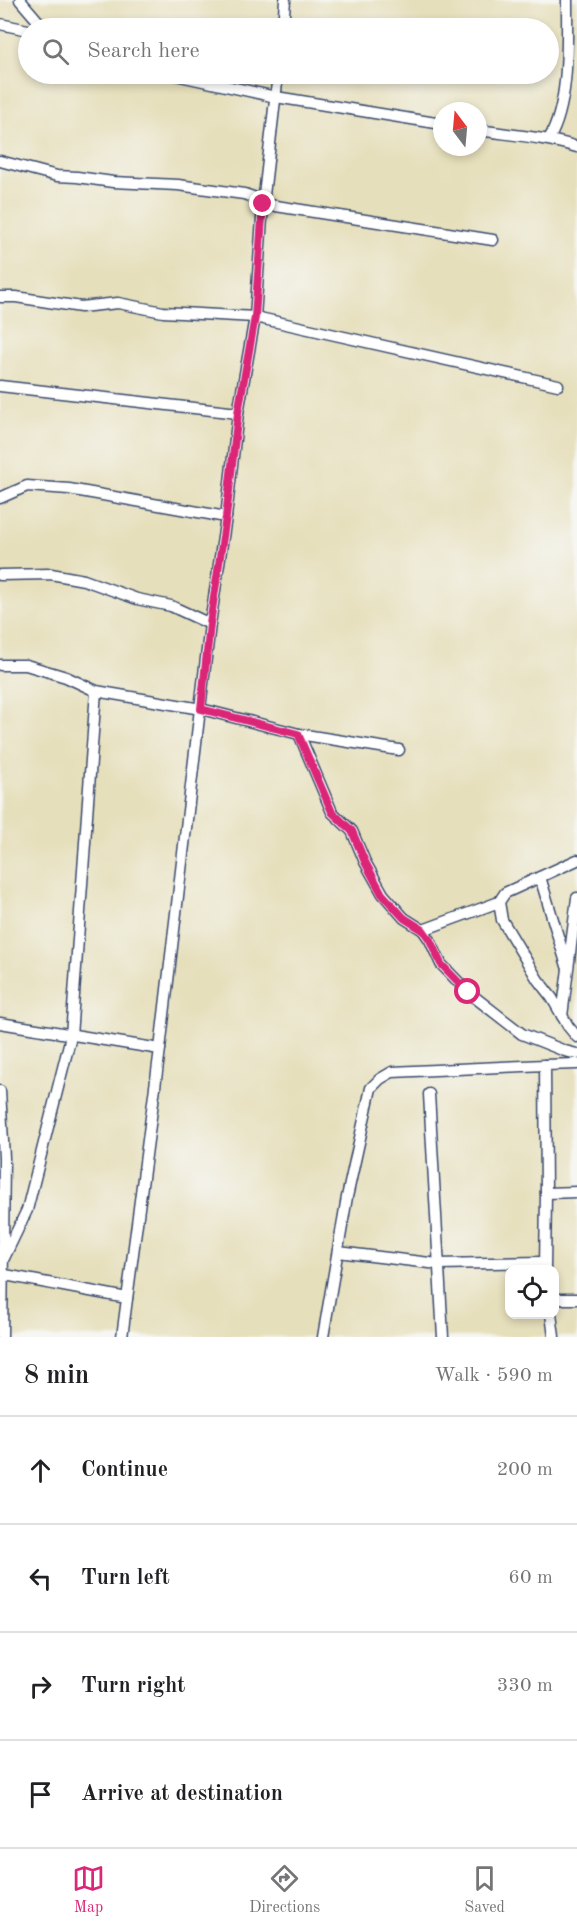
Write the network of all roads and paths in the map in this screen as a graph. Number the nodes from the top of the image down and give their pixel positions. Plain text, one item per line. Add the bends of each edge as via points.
1 (20, 0) edge
2 (285, 0) edge
3 (567, 0) edge
4 (35, 18) edge
5 (284, 18) edge
6 (0, 24) edge
7 (18, 28) edge
8 (217, 84) edge
9 (277, 84) edge
10 (276, 97) junction
11 (433, 123) edge
12 (487, 130) edge
13 (549, 138) junction
14 (577, 147) edge
15 (0, 161) edge
16 (263, 204) junction
17 (493, 240) dead end
18 (0, 297) edge
19 (255, 317) junction
20 (558, 385) dead end
21 (0, 386) edge
22 (238, 413) junction
23 (0, 498) edge
24 (226, 517) junction
25 (0, 575) edge
26 (210, 624) junction
27 (0, 664) edge
28 (96, 691) junction
29 (201, 709) junction
30 (298, 734) junction
31 (399, 750) dead end
32 (577, 860) edge
33 (540, 877) junction
34 (577, 898) edge
35 (500, 903) junction
36 (423, 930) junction
37 (568, 969) junction
38 (562, 1016) junction
39 (0, 1023) edge
40 (568, 1026) junction
41 (71, 1036) junction
42 (577, 1037) edge
43 (160, 1049) junction
44 (565, 1051) junction
45 (577, 1054) edge
46 (564, 1064) junction
47 (577, 1064) edge
48 (544, 1065) junction
49 (0, 1091) edge
50 (429, 1094) dead end
51 (2, 1158) edge
52 (577, 1192) edge
53 (546, 1193) junction
54 (338, 1252) junction
55 (4, 1258) junction
56 (438, 1264) junction
57 (505, 1265) edge
58 (544, 1265) edge
59 (2, 1274) edge
60 (127, 1298) junction
61 (559, 1299) edge
62 (577, 1299) edge
63 (552, 1319) edge
64 (2, 1337) edge
65 (122, 1337) edge
66 (323, 1337) edge
67 (443, 1337) edge
68 (554, 1337) edge

1 - 4 street
2 - 5 street
3 - 13 street via 565,72 558,124
6 - 7 street
8 - 10 street
9 - 10 street
10 - 11 street
10 - 16 street
12 - 13 street
13 - 14 street
15 - 16 street via 57,176 244,194 260,199
16 - 17 street
16 - 19 street
18 - 19 street via 81,307 118,303 163,312
19 - 20 street
19 - 22 street
21 - 22 street
22 - 24 street
23 - 24 street via 27,486 69,489
24 - 26 street
25 - 26 street via 51,574 84,580 137,599 171,606
26 - 29 street
27 - 28 street via 26,665 66,676
28 - 29 street
28 - 41 street
29 - 30 street
29 - 43 street
30 - 31 street
30 - 36 street via 332,812 352,831 382,894 404,918
32 - 33 street
33 - 35 street via 505,893
33 - 37 street
34 - 37 street
35 - 36 street
35 - 38 street via 502,920
36 - 44 street via 441,964 468,992 522,1034
37 - 38 street
38 - 40 street
39 - 41 street
40 - 42 street
40 - 44 street
41 - 43 street
41 - 55 street via 27,1210
43 - 60 street
44 - 45 street
44 - 46 street
46 - 47 street
46 - 48 street
48 - 53 street
48 - 54 street via 392,1072 380,1079 371,1088
49 - 51 street
50 - 56 street
51 - 55 street
52 - 53 street
53 - 58 street
54 - 56 street
54 - 66 street
55 - 59 street
56 - 57 street
56 - 67 street
59 - 60 street
59 - 64 street
60 - 65 street
61 - 62 street
63 - 68 street

